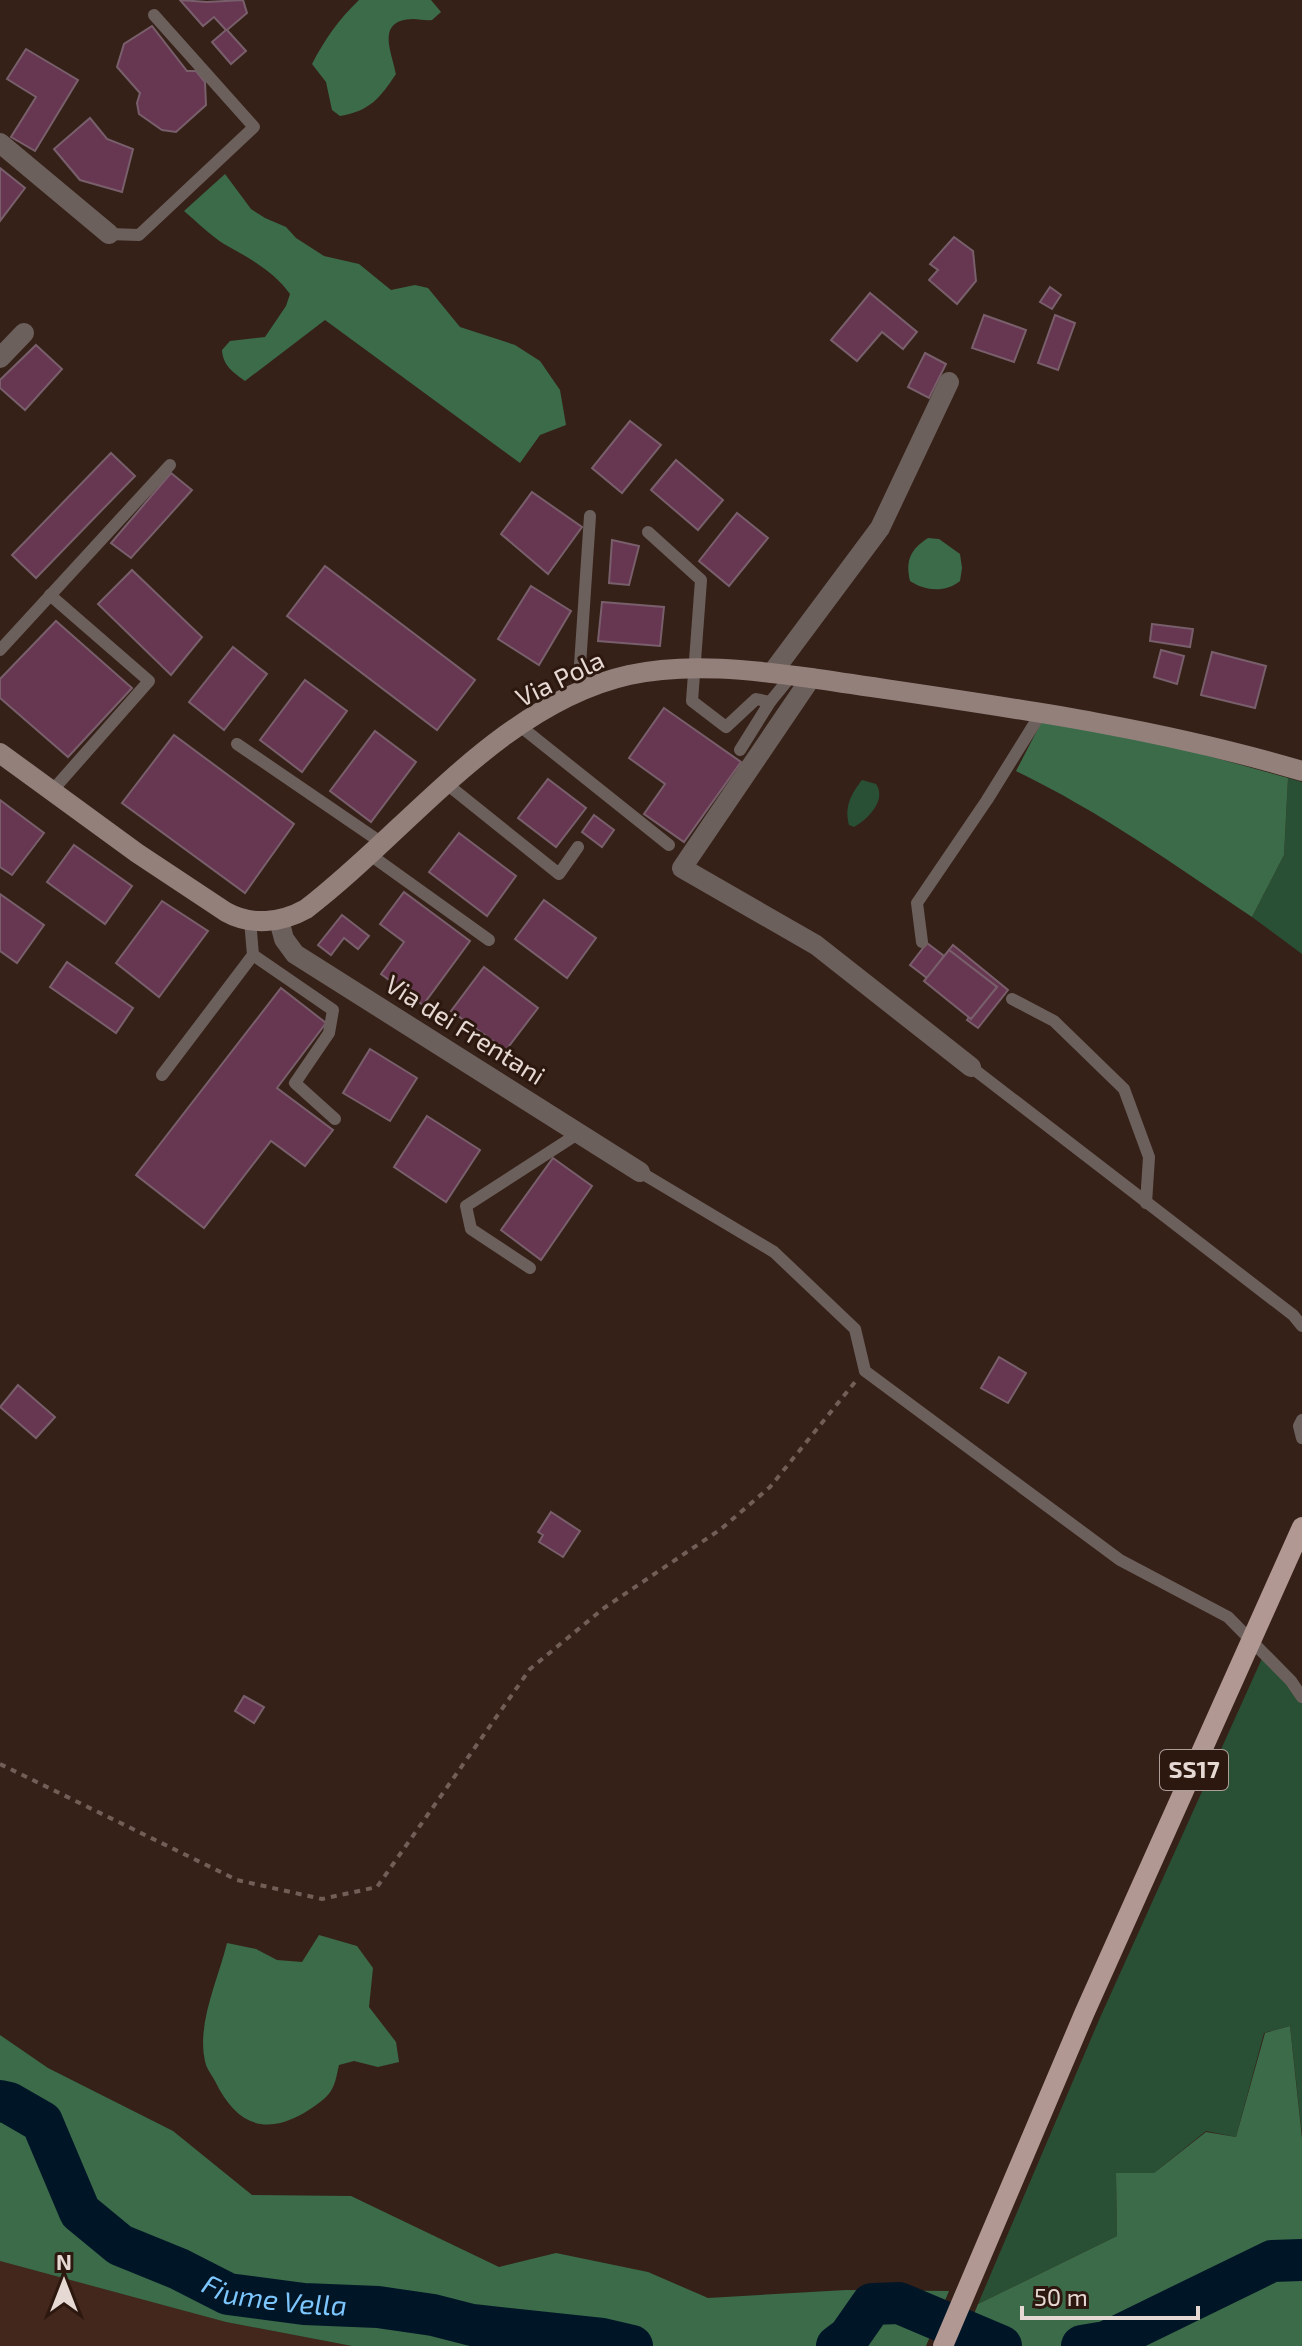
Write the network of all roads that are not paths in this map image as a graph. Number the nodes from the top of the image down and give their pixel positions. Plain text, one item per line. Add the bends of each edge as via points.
1 (154, 15) dead end
2 (0, 143) edge
3 (109, 234) joint
4 (24, 333) dead end
5 (0, 358) edge
6 (949, 382) dead end
7 (170, 465) dead end
8 (590, 516) dead end
9 (648, 532) dead end
10 (50, 595) junction
11 (0, 650) edge
12 (695, 669) junction
13 (792, 675) junction
14 (592, 687) junction
15 (770, 702) junction
16 (1041, 713) junction
17 (520, 726) junction
18 (237, 744) dead end
19 (740, 750) dead end
20 (0, 753) edge
21 (1302, 771) edge
22 (448, 785) junction
23 (52, 791) junction
24 (669, 845) dead end
25 (578, 847) dead end
26 (376, 849) junction
27 (250, 920) junction
28 (279, 920) junction
29 (489, 940) dead end
30 (922, 942) dead end
31 (253, 955) junction
32 (1012, 999) dead end
33 (971, 1067) joint
34 (162, 1075) dead end
35 (335, 1119) dead end
36 (579, 1133) junction
37 (640, 1172) joint
38 (1146, 1203) junction
39 (530, 1268) dead end
40 (1302, 1326) edge
41 (1302, 1420) edge
42 (1302, 1438) edge
43 (1302, 1527) edge
44 (1252, 1640) junction
45 (1302, 1697) edge
46 (943, 2346) edge

1 - 3 lane via 254,127 139,235
2 - 3 street
4 - 5 street
6 - 13 street via 880,528
7 - 10 lane
8 - 14 lane via 580,665
9 - 12 lane via 701,580
10 - 11 lane
10 - 23 lane via 149,681
12 - 13 street, Via Pola
12 - 14 street, Via Pola via 631,675
12 - 15 lane via 692,701 726,727 756,699
13 - 15 lane
13 - 16 street, Via Pola
13 - 33 street via 682,868 816,945
14 - 17 street, Via Pola
15 - 19 lane
16 - 21 street, Via Pola via 1191,740
16 - 30 lane via 917,903
17 - 22 street, Via Pola
17 - 24 lane
18 - 26 lane
20 - 23 street, Via Pola
22 - 25 lane via 559,874
22 - 26 street, Via Pola
23 - 27 street, Via Pola via 213,903
26 - 28 street, Via Pola via 306,909
26 - 29 lane
27 - 28 street, Via Pola
27 - 31 lane
28 - 36 street, Via dei Frentani via 295,954
31 - 34 lane
31 - 35 lane via 333,1010 329,1033 295,1083
32 - 38 lane via 1054,1021 1124,1089 1149,1157
33 - 38 lane
36 - 37 street, Via dei Frentani
36 - 39 lane via 466,1206 471,1229
37 - 44 lane via 774,1252 855,1329 865,1371 1120,1560 1228,1617
38 - 40 lane
41 - 42 lane
43 - 44 main road, SS17
44 - 45 lane
44 - 46 main road, SS17

